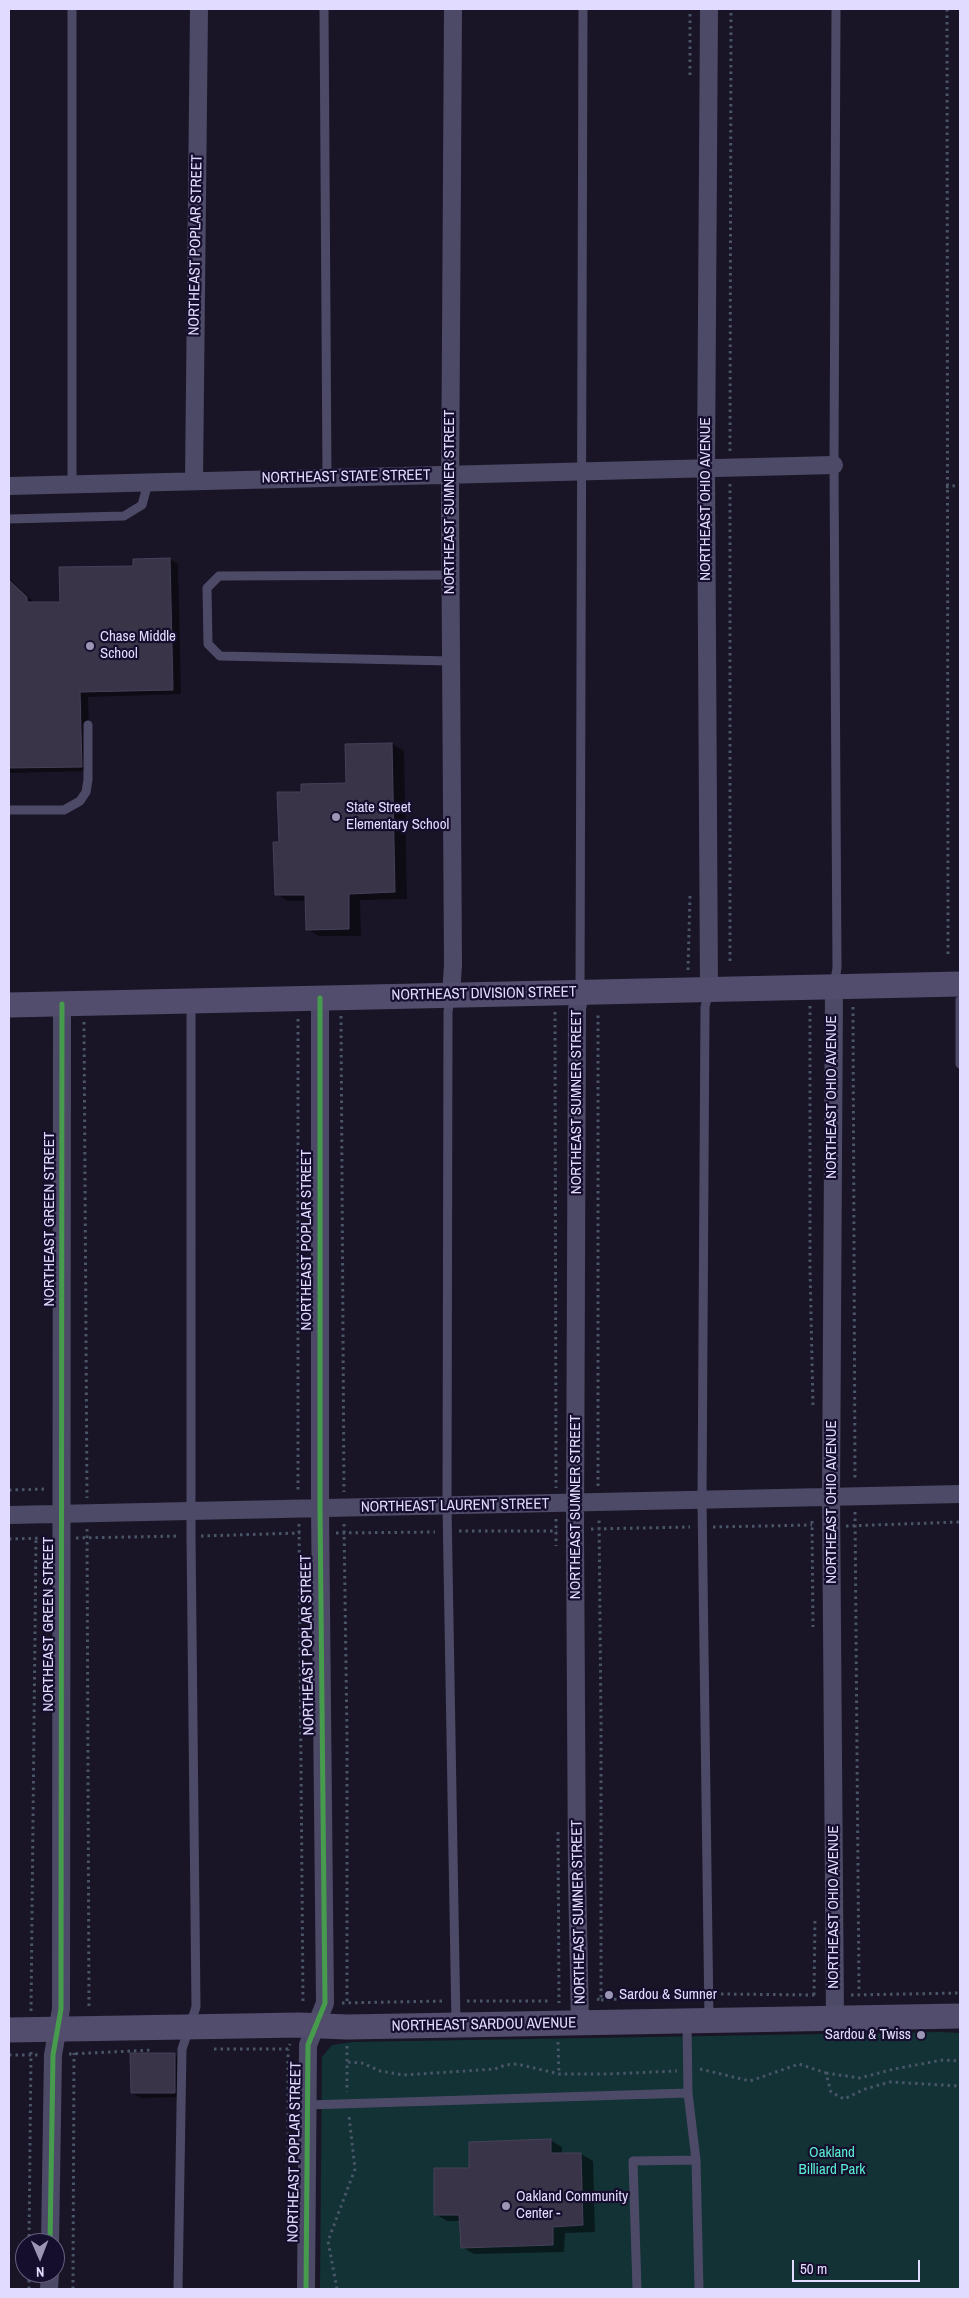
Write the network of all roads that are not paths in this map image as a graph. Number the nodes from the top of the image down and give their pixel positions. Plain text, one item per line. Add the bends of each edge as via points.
1 (72, 9) edge
2 (199, 9) edge
3 (324, 9) edge
4 (453, 9) edge
5 (582, 9) edge
6 (709, 9) edge
7 (836, 9) edge
8 (834, 465) junction
9 (706, 468) junction
10 (580, 471) junction
11 (450, 475) junction
12 (327, 478) junction
13 (148, 482) junction
14 (194, 482) junction
15 (72, 484) junction
16 (9, 486) edge
17 (9, 519) edge
18 (441, 575) junction
19 (450, 661) junction
20 (88, 725) dead end
21 (9, 810) edge
22 (960, 984) edge
23 (834, 986) junction
24 (709, 989) junction
25 (580, 992) junction
26 (451, 995) junction
27 (960, 1000) edge
28 (191, 1001) junction
29 (330, 1002) junction
30 (62, 1004) junction
31 (9, 1005) edge
32 (960, 1064) edge
33 (960, 1494) edge
34 (831, 1497) junction
35 (702, 1500) junction
36 (576, 1503) junction
37 (446, 1506) junction
38 (320, 1509) junction
39 (191, 1511) junction
40 (62, 1513) junction
41 (9, 1515) edge
42 (835, 2007) junction
43 (456, 2013) junction
44 (321, 2014) junction
45 (960, 2016) edge
46 (59, 2019) junction
47 (24, 2020) edge
48 (698, 2020) junction
49 (580, 2023) junction
50 (190, 2027) junction
51 (688, 2093) junction
52 (307, 2105) junction
53 (696, 2160) junction
54 (50, 2233) edge
55 (178, 2289) edge
56 (306, 2289) edge
57 (637, 2289) edge
58 (699, 2289) edge

1 - 15 lane
2 - 14 street, NORTHEAST POPLAR STREET
3 - 12 lane
4 - 11 street, NORTHEAST SUMNER STREET
5 - 10 lane
6 - 9 street, NORTHEAST OHIO AVENUE
7 - 8 lane
8 - 9 street, NORTHEAST STATE STREET
8 - 23 lane via 837,968
9 - 10 street, NORTHEAST STATE STREET
9 - 24 street, NORTHEAST OHIO AVENUE
10 - 11 street, NORTHEAST STATE STREET
10 - 25 lane
11 - 12 street, NORTHEAST STATE STREET
11 - 18 street, NORTHEAST SUMNER STREET
12 - 14 street, NORTHEAST STATE STREET
13 - 14 street, NORTHEAST STATE STREET
13 - 15 street, NORTHEAST STATE STREET
13 - 17 lane via 142,505 124,516
15 - 16 street, NORTHEAST STATE STREET
18 - 19 street, NORTHEAST SUMNER STREET
18 - 19 lane via 219,576 207,588 208,644 220,656
19 - 26 street, NORTHEAST SUMNER STREET
20 - 21 lane via 88,780 80,801 64,810
22 - 23 street, NORTHEAST DIVISION STREET
23 - 24 street, NORTHEAST DIVISION STREET
23 - 34 street, NORTHEAST OHIO AVENUE
24 - 25 street, NORTHEAST DIVISION STREET
24 - 35 lane via 706,1007
25 - 26 street, NORTHEAST DIVISION STREET
25 - 36 street, NORTHEAST SUMNER STREET via 577,1008
26 - 29 street, NORTHEAST DIVISION STREET
26 - 37 lane via 448,1022
27 - 32 lane
28 - 29 street, NORTHEAST DIVISION STREET
28 - 30 street, NORTHEAST DIVISION STREET
28 - 39 lane
29 - 38 street, NORTHEAST POPLAR STREET
30 - 31 street, NORTHEAST DIVISION STREET
30 - 40 street, NORTHEAST GREEN STREET
33 - 34 street, NORTHEAST LAURENT STREET
34 - 35 street, NORTHEAST LAURENT STREET
34 - 42 street, NORTHEAST OHIO AVENUE
35 - 36 street, NORTHEAST LAURENT STREET
35 - 48 lane via 708,1994
36 - 37 street, NORTHEAST LAURENT STREET
36 - 49 street, NORTHEAST SUMNER STREET
37 - 38 street, NORTHEAST LAURENT STREET
37 - 43 lane
38 - 39 street, NORTHEAST LAURENT STREET
38 - 44 street, NORTHEAST POPLAR STREET
39 - 40 street, NORTHEAST LAURENT STREET
39 - 50 lane via 196,2007
40 - 41 street, NORTHEAST LAURENT STREET
40 - 46 street, NORTHEAST GREEN STREET
42 - 45 street, NORTHEAST SARDOU AVENUE
42 - 48 street, NORTHEAST SARDOU AVENUE
43 - 44 street, NORTHEAST SARDOU AVENUE via 347,2027
43 - 49 street, NORTHEAST SARDOU AVENUE
44 - 50 street, NORTHEAST SARDOU AVENUE
44 - 52 street, NORTHEAST POPLAR STREET via 308,2045
46 - 47 street, NORTHEAST SARDOU AVENUE
46 - 50 street, NORTHEAST SARDOU AVENUE
46 - 54 street, NORTHEAST GREEN STREET via 53,2055
48 - 49 street, NORTHEAST SARDOU AVENUE
48 - 51 lane via 688,2070
50 - 55 lane via 182,2049
51 - 52 lane
51 - 53 lane
52 - 56 street, NORTHEAST POPLAR STREET
53 - 57 lane via 633,2161
53 - 58 lane

